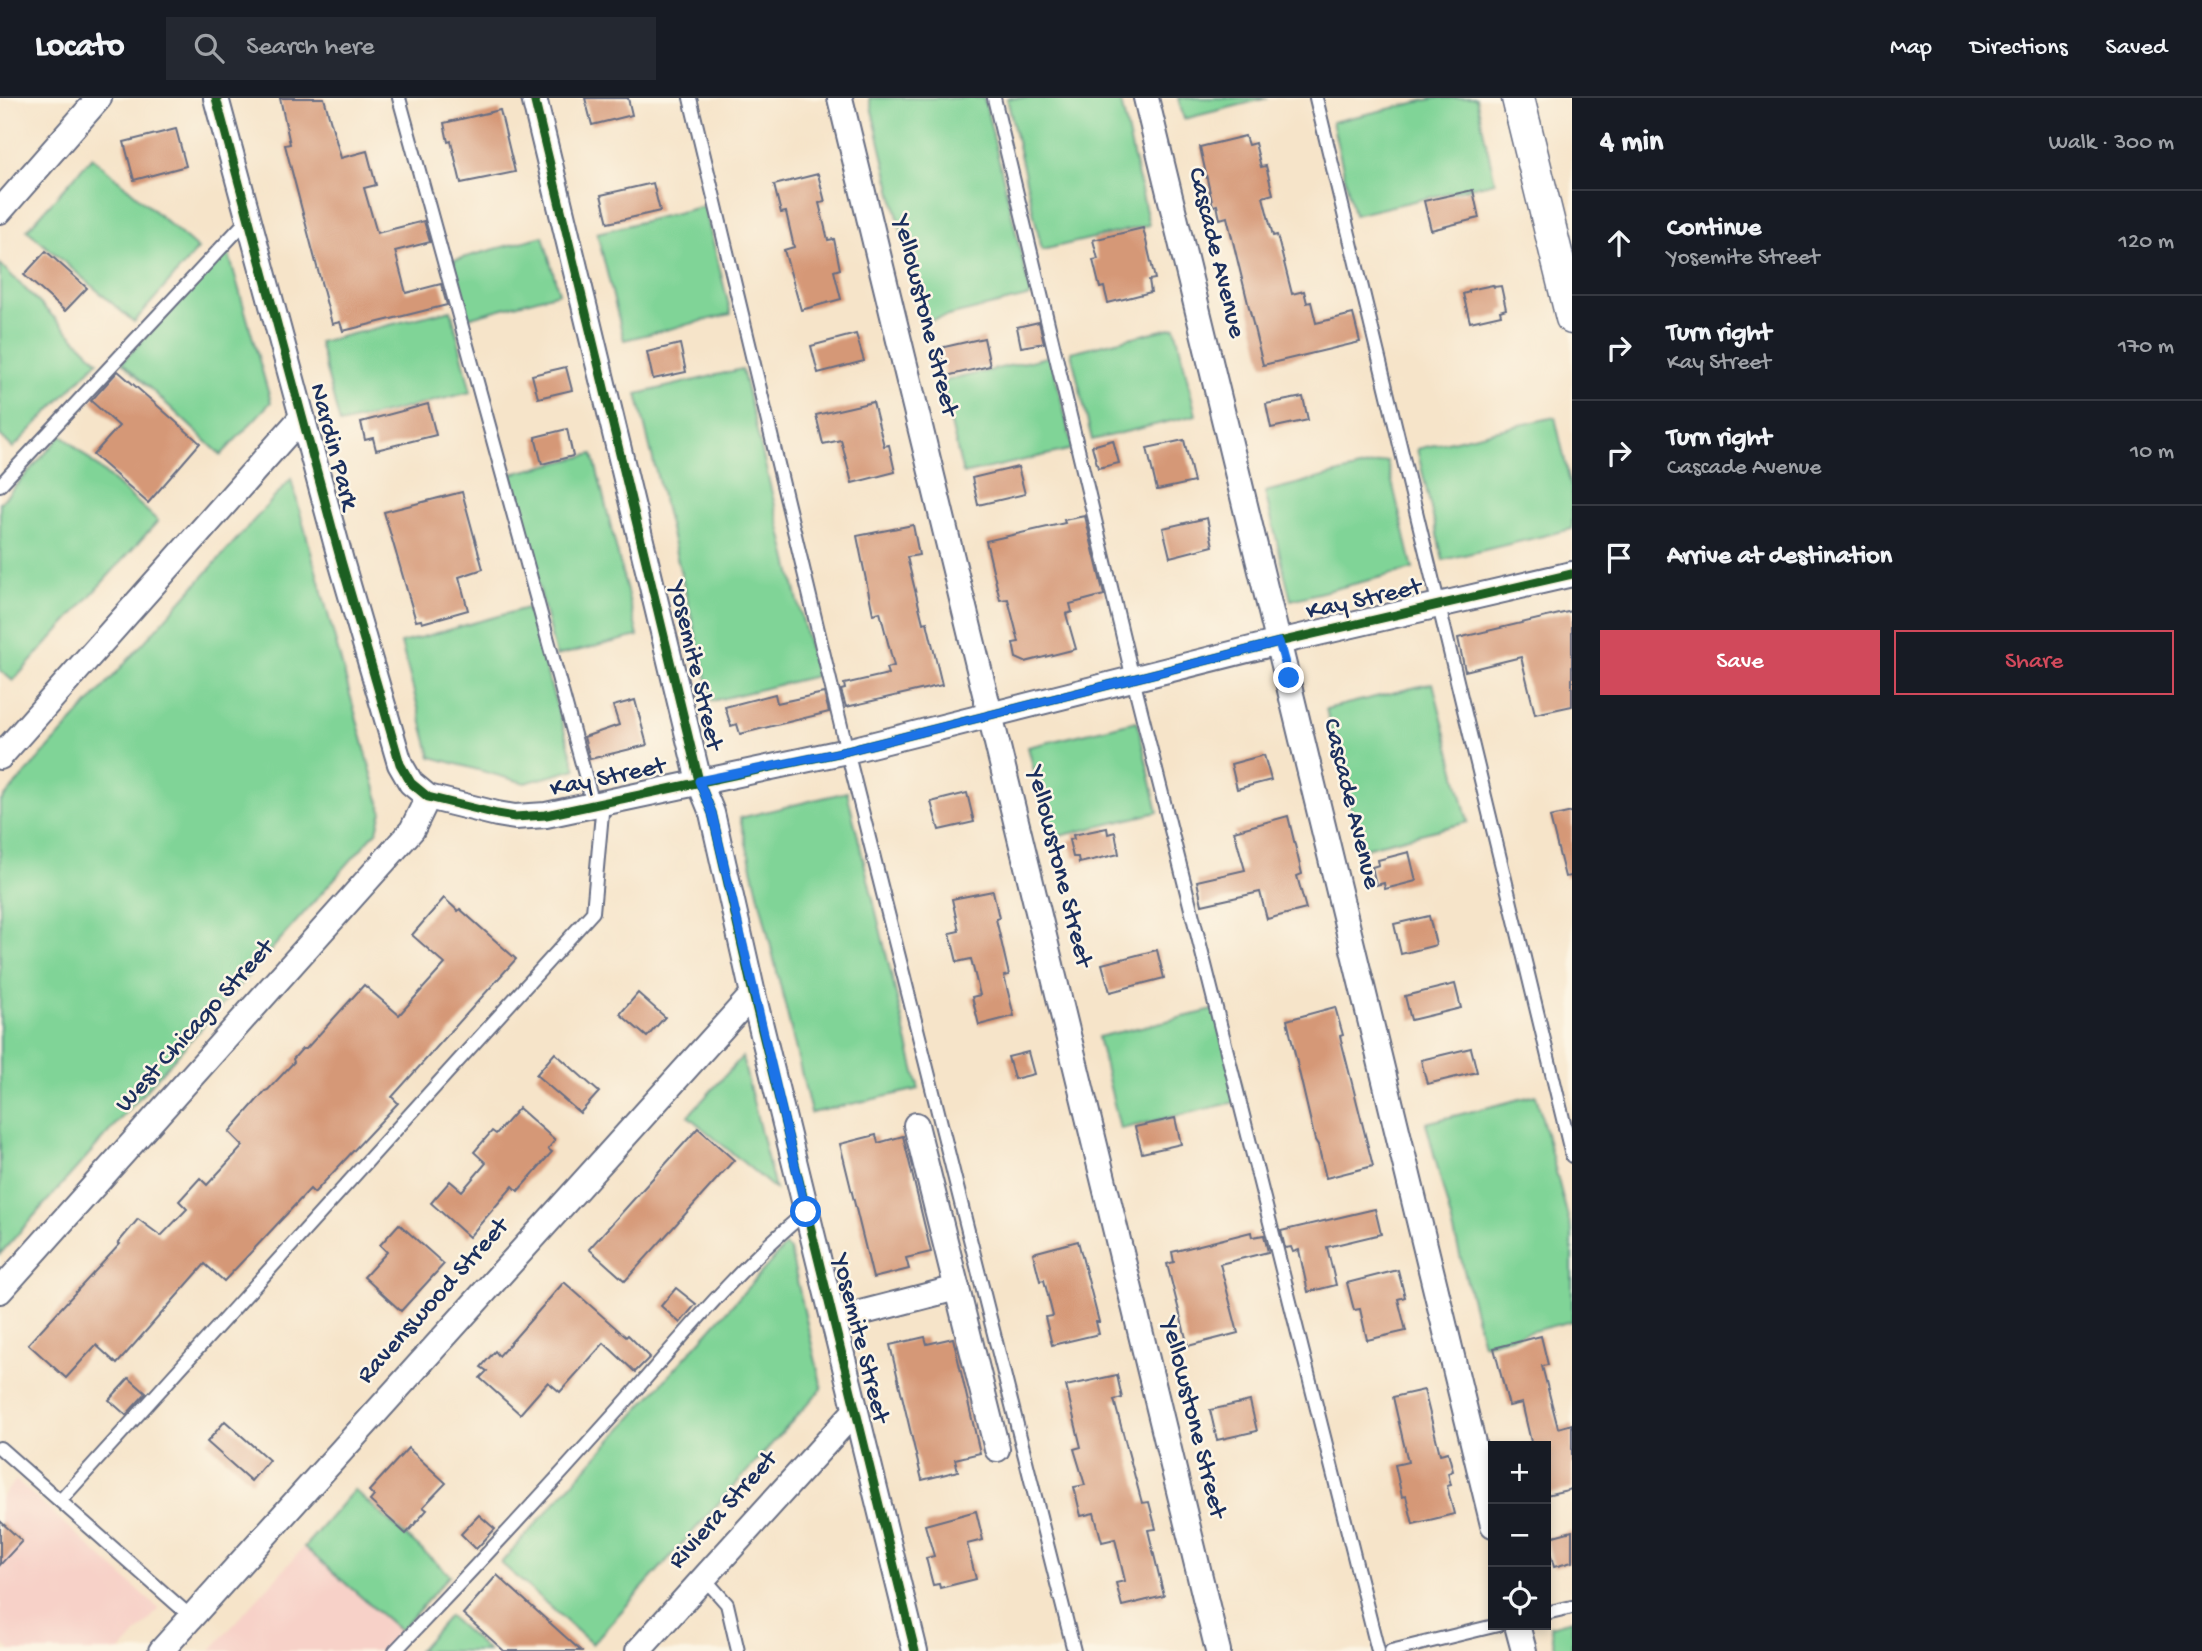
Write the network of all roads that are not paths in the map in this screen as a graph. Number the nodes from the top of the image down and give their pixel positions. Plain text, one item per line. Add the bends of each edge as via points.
1 (99, 98) edge
2 (216, 98) edge
3 (399, 98) edge
4 (534, 98) edge
5 (690, 98) edge
6 (839, 98) edge
7 (994, 98) edge
8 (1146, 98) edge
9 (1316, 98) edge
10 (1518, 98) edge
11 (0, 211) edge
12 (249, 219) junction
13 (1572, 318) edge
14 (302, 417) junction
15 (0, 485) edge
16 (1572, 574) edge
17 (1439, 605) junction
18 (1279, 642) junction
19 (1133, 679) junction
20 (991, 715) junction
21 (847, 751) junction
22 (0, 757) edge
23 (699, 781) junction
24 (428, 797) junction
25 (598, 803) junction
26 (753, 994) junction
27 (916, 1125) dead end
28 (1572, 1156) edge
29 (806, 1212) junction
30 (957, 1288) junction
31 (0, 1292) edge
32 (833, 1320) junction
33 (855, 1411) junction
34 (0, 1448) edge
35 (997, 1449) dead end
36 (60, 1501) junction
37 (1488, 1504) edge
38 (704, 1578) junction
39 (1572, 1607) edge
40 (1551, 1612) edge
41 (190, 1616) junction
42 (1488, 1628) edge
43 (1518, 1630) edge
44 (161, 1651) edge
45 (395, 1651) edge
46 (638, 1651) edge
47 (738, 1651) edge
48 (915, 1651) edge
49 (1074, 1651) edge
50 (1218, 1651) edge
51 (1378, 1651) edge
52 (1391, 1651) edge
53 (1524, 1651) edge

1 - 11 street
2 - 12 street, Nardin Park
3 - 25 lane
4 - 23 street, Yosemite Street
5 - 21 lane
6 - 20 street, Yellowstone Street
7 - 19 lane
8 - 18 street, Cascade Avenue
9 - 17 lane
10 - 13 street
12 - 14 street, Nardin Park
12 - 15 lane
14 - 22 street
14 - 24 street, Nardin Park via 400,764 411,783
16 - 17 street, Kay Street
17 - 18 street, Kay Street
17 - 28 lane
18 - 19 street, Kay Street
18 - 37 street, Cascade Avenue
19 - 20 street, Kay Street
19 - 51 lane
20 - 21 street, Kay Street
20 - 50 street, Yellowstone Street
21 - 23 street, Kay Street
21 - 49 lane
23 - 25 street, Kay Street
23 - 26 street, Yosemite Street via 712,813
24 - 25 street, Kay Street via 515,817
24 - 31 street, West Chicago Street via 412,830
25 - 36 lane via 593,912
26 - 29 street, Yosemite Street
26 - 41 street, Ravenswood Street
27 - 30 street
29 - 32 street, Yosemite Street
29 - 45 lane via 774,1238
30 - 32 street
30 - 35 street
32 - 33 street, Yosemite Street
33 - 38 street, Riviera Street
33 - 48 street, Yosemite Street
34 - 36 lane
36 - 41 lane
38 - 46 street, Riviera Street
38 - 47 lane via 727,1604
39 - 40 lane
41 - 44 street, Ravenswood Street
42 - 52 lane
43 - 53 street

